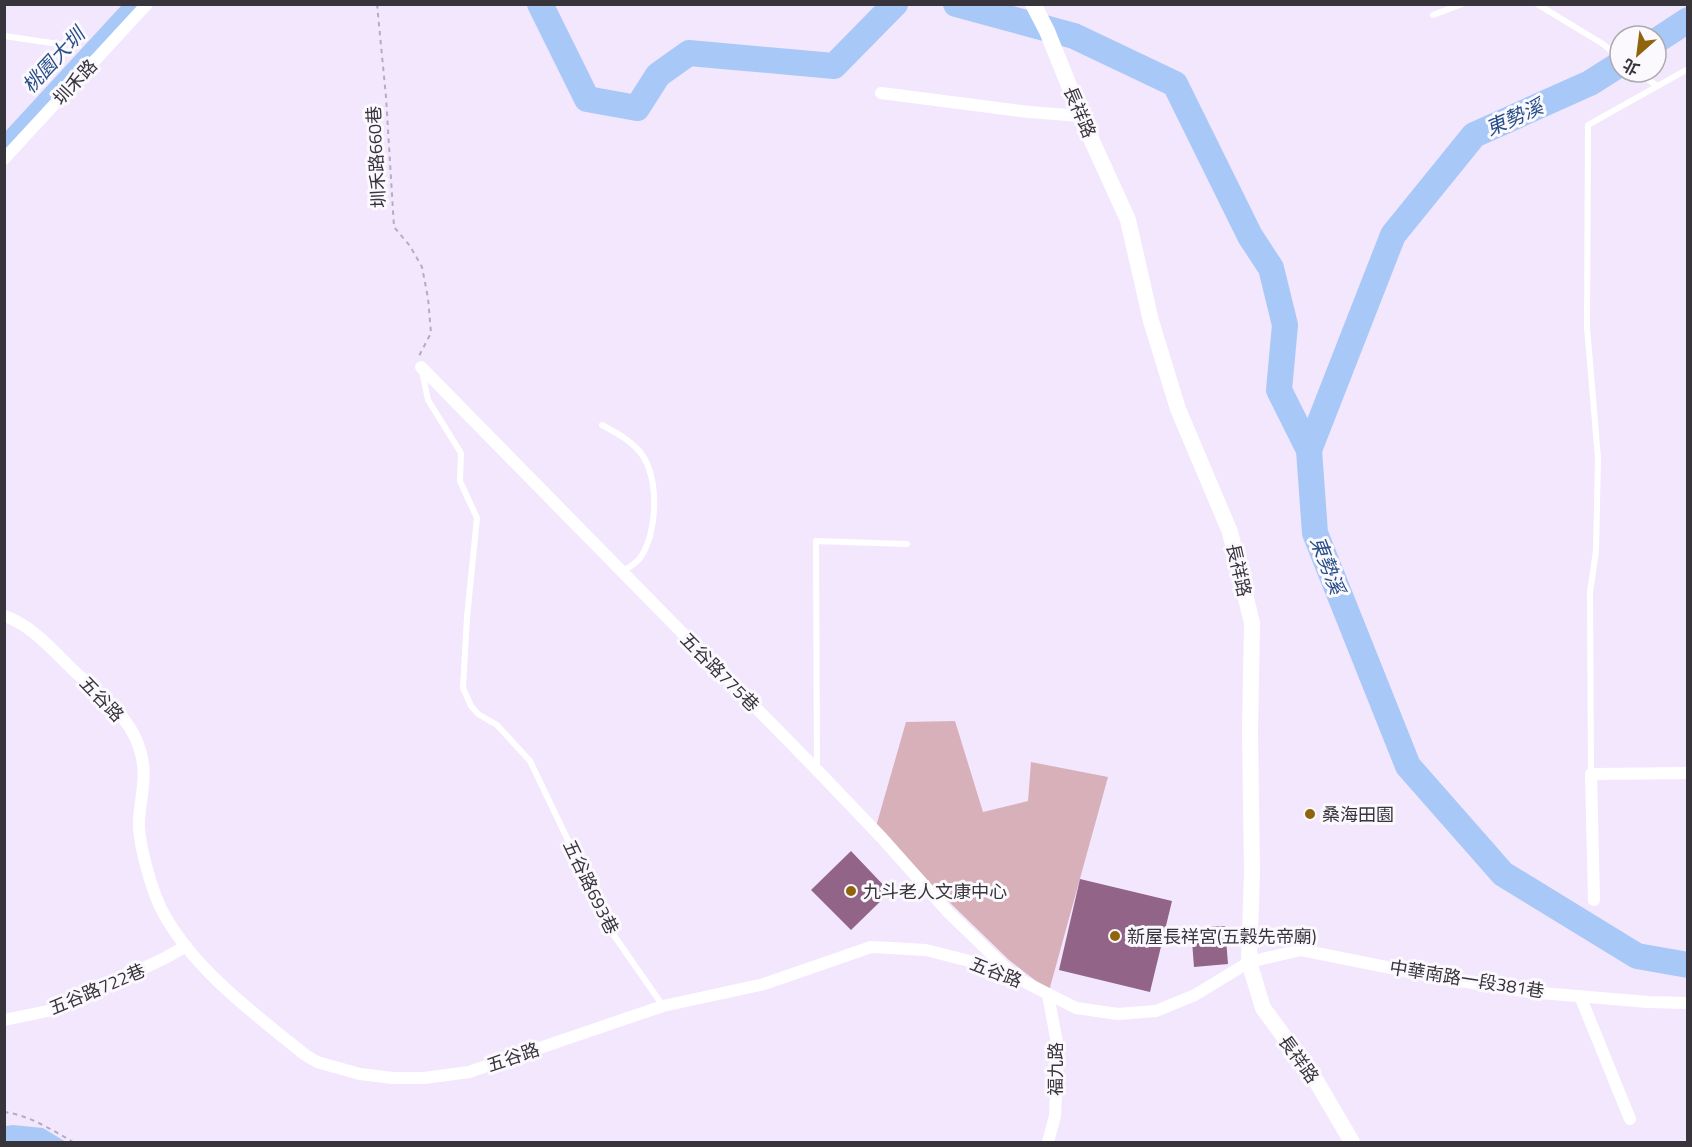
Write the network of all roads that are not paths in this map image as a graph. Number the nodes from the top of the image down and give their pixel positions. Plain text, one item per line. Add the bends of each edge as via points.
1 (147, 4) edge
2 (1033, 4) edge
3 (1462, 4) edge
4 (1537, 4) edge
5 (1433, 15) dead end
6 (4, 36) edge
7 (59, 44) dead end
8 (1608, 48) edge
9 (1688, 69) edge
10 (1654, 84) edge
11 (1657, 86) junction
12 (881, 93) dead end
13 (1081, 116) junction
14 (4, 159) edge
15 (421, 367) joint
16 (602, 425) dead end
17 (907, 544) dead end
18 (621, 573) junction
19 (4, 616) edge
20 (818, 770) junction
21 (1688, 773) edge
22 (1591, 774) junction
23 (1594, 900) dead end
24 (186, 946) junction
25 (1249, 962) junction
26 (1017, 978) junction
27 (1048, 995) junction
28 (1580, 996) junction
29 (1688, 1003) edge
30 (663, 1006) junction
31 (4, 1020) edge
32 (1630, 1119) dead end
33 (1048, 1143) edge
34 (1352, 1143) edge

1 - 14 street, 圳禾路
2 - 13 street, 長祥路
3 - 5 lane
4 - 8 lane
6 - 7 lane
9 - 11 lane
10 - 11 lane
11 - 22 lane via 1588,125 1587,327 1598,458 1596,551 1590,592
12 - 13 street
13 - 25 street, 長祥路 via 1128,220 1151,321 1175,398 1230,532 1252,623
15 - 18 street, 五谷路775巷
15 - 30 lane, 五谷路693巷 via 428,400 461,453 460,482 477,518 463,688 478,714 497,725 530,761 613,934
16 - 18 lane via 640,452 652,479 655,515 650,536 640,559
17 - 20 lane via 816,541
18 - 20 street, 五谷路775巷
19 - 24 street, 五谷路 via 48,645 122,717 138,743 146,776 139,821 142,854 164,915
20 - 26 street, 五谷路775巷 via 948,912
21 - 22 street
22 - 23 street
24 - 30 street, 五谷路 via 221,983 304,1054 317,1062 360,1074 424,1078 470,1072
24 - 31 street, 五谷路722巷 via 57,1009
25 - 27 street, 五谷路 via 1195,995 1156,1011 1118,1014 1076,1008
25 - 28 street, 中華南路一段381巷 via 1301,950 1442,978
25 - 34 street, 長祥路 via 1263,1008 1315,1079
26 - 27 street, 五谷路
26 - 30 street, 五谷路 via 926,950 871,947 764,984
27 - 33 street, 福九路 via 1058,1048 1055,1116
28 - 29 street, 中華南路一段381巷
28 - 32 street

